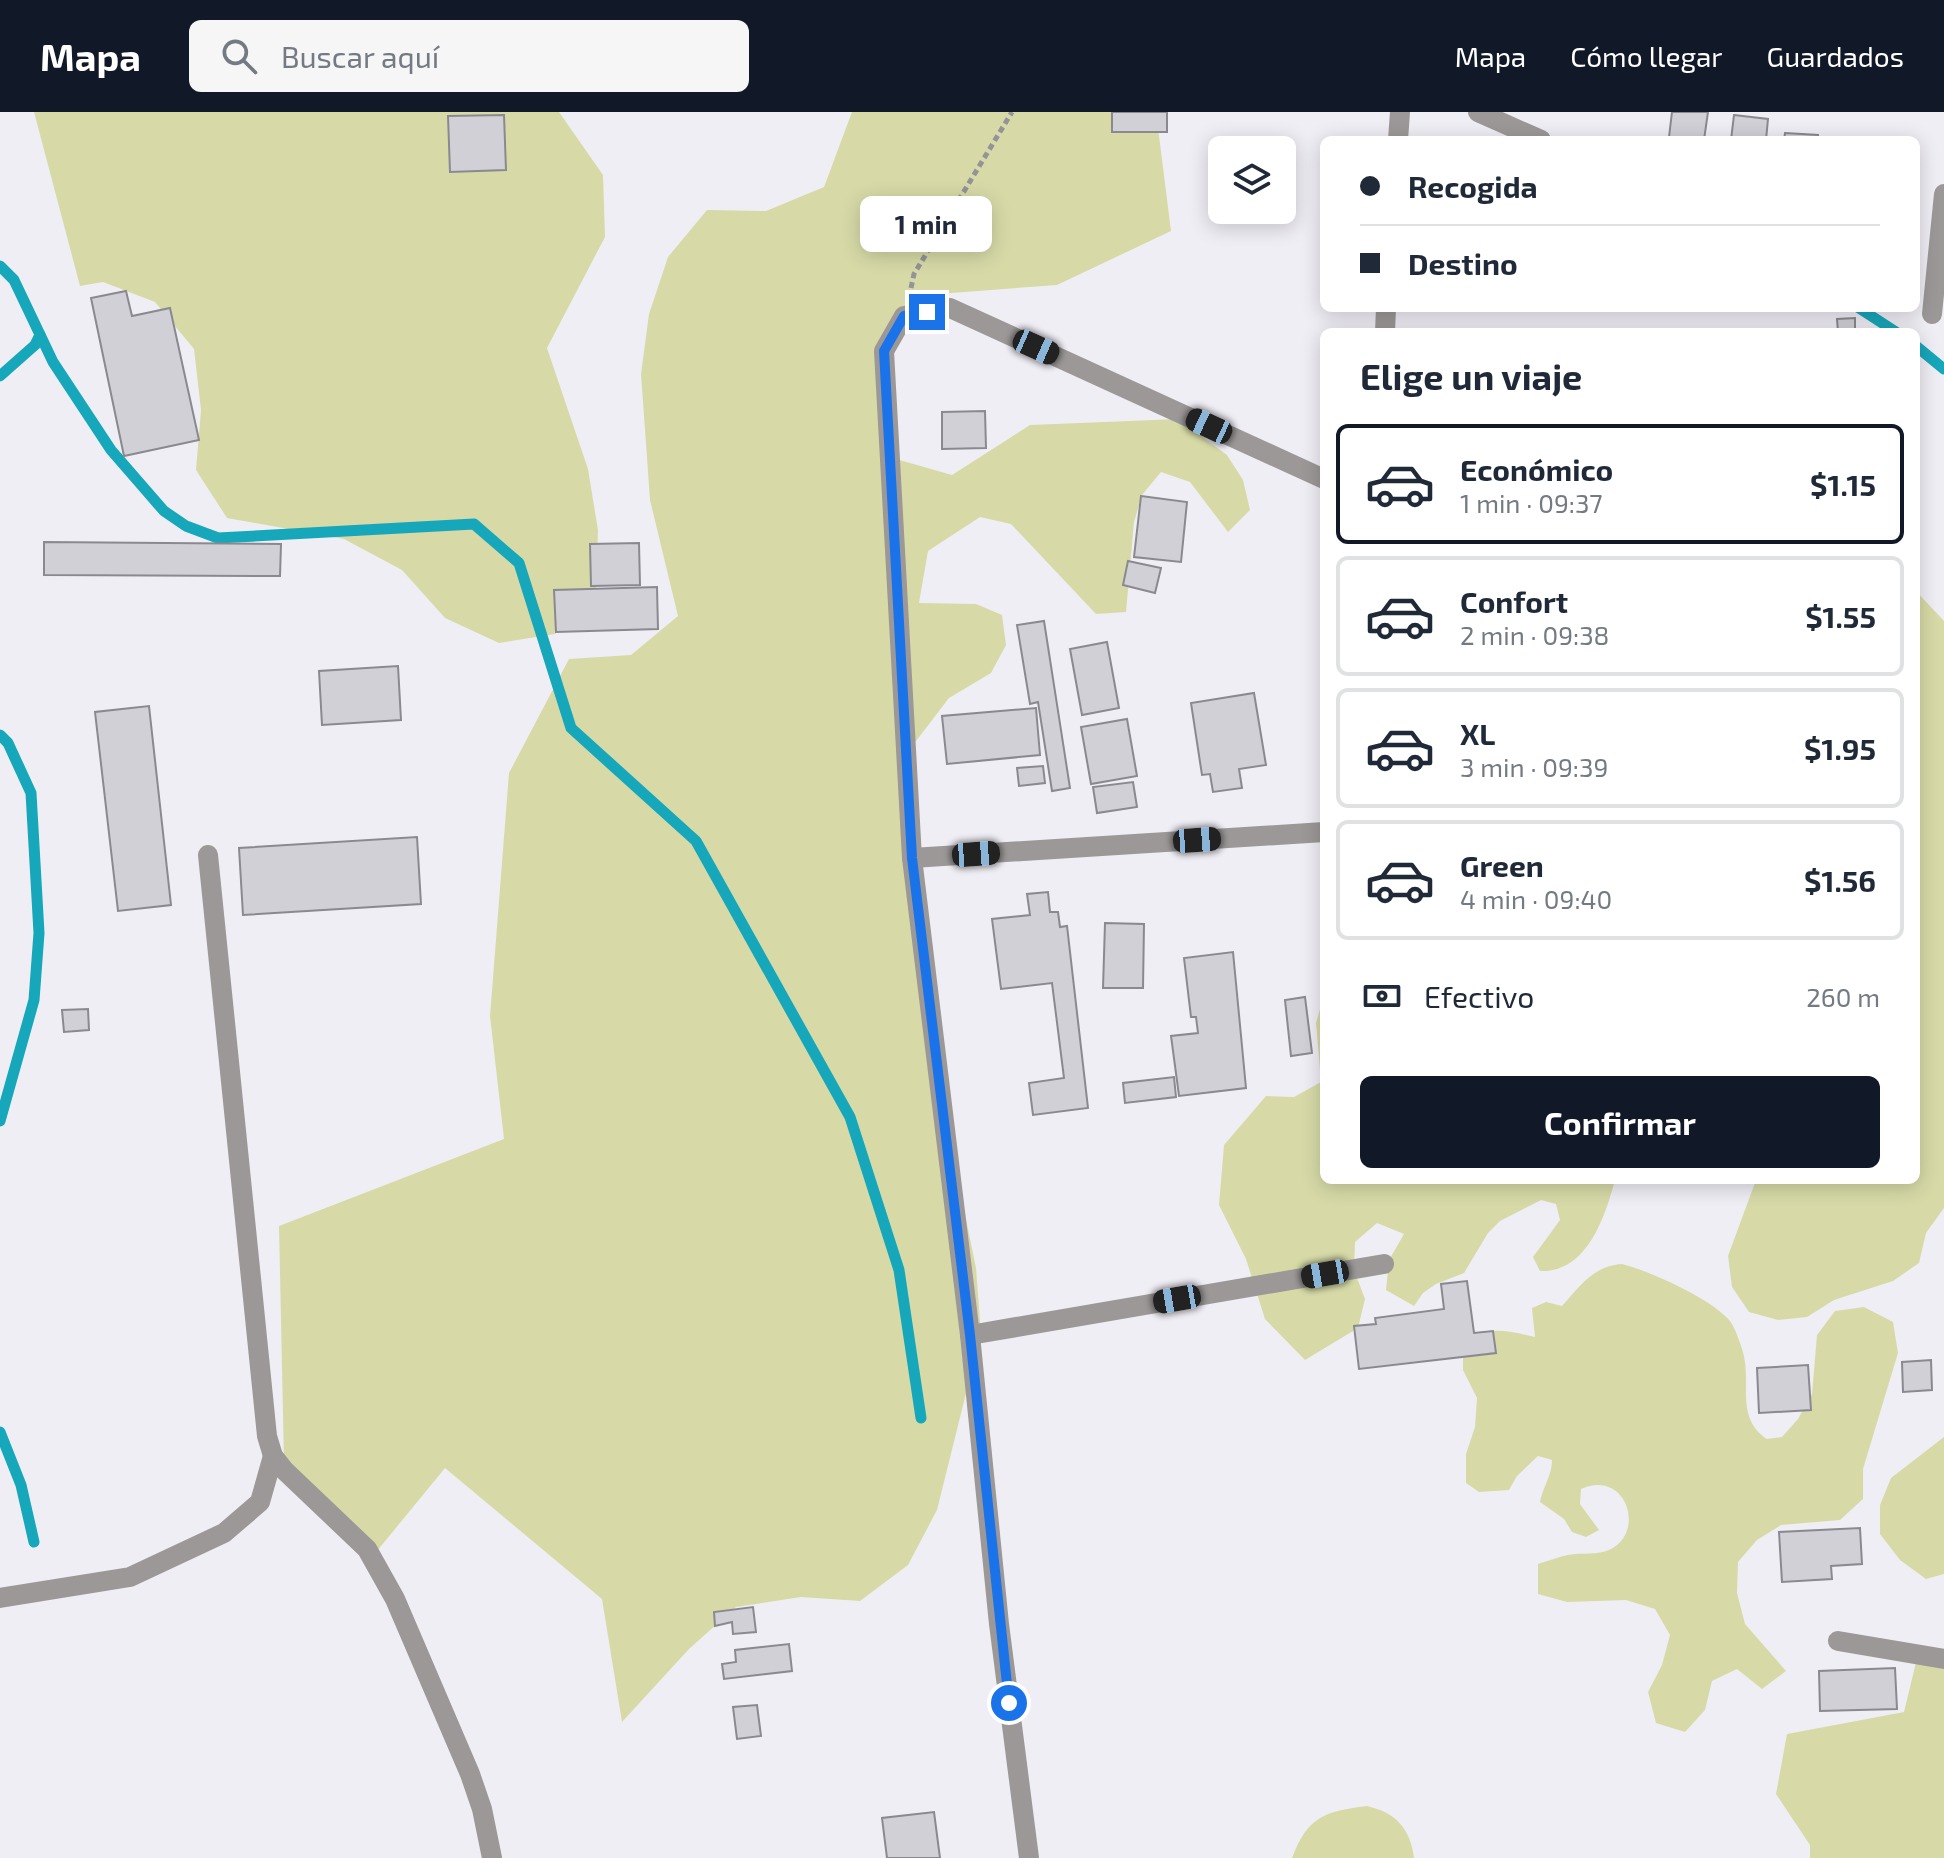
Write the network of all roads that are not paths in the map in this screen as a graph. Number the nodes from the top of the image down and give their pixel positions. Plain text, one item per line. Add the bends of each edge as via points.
1 (1400, 112) edge
2 (1478, 112) edge
3 (1398, 136) edge
4 (1532, 136) edge
5 (1944, 194) edge
6 (1931, 316) edge
7 (1320, 477) edge
8 (1320, 832) edge
9 (208, 855) dead end
10 (912, 858) junction
11 (1384, 1264) dead end
12 (970, 1335) junction
13 (273, 1456) junction
14 (0, 1598) edge
15 (1838, 1641) dead end
16 (1944, 1659) edge
17 (492, 1858) edge
18 (1029, 1858) edge

1 - 3 street
2 - 4 street
5 - 6 street
7 - 10 street via 950,308 904,316 884,351
8 - 10 street
9 - 13 street via 265,1420
10 - 12 street
11 - 12 street
12 - 18 street
13 - 14 street via 260,1502 224,1533 130,1577
13 - 17 street via 367,1549 395,1599 470,1774
15 - 16 street

